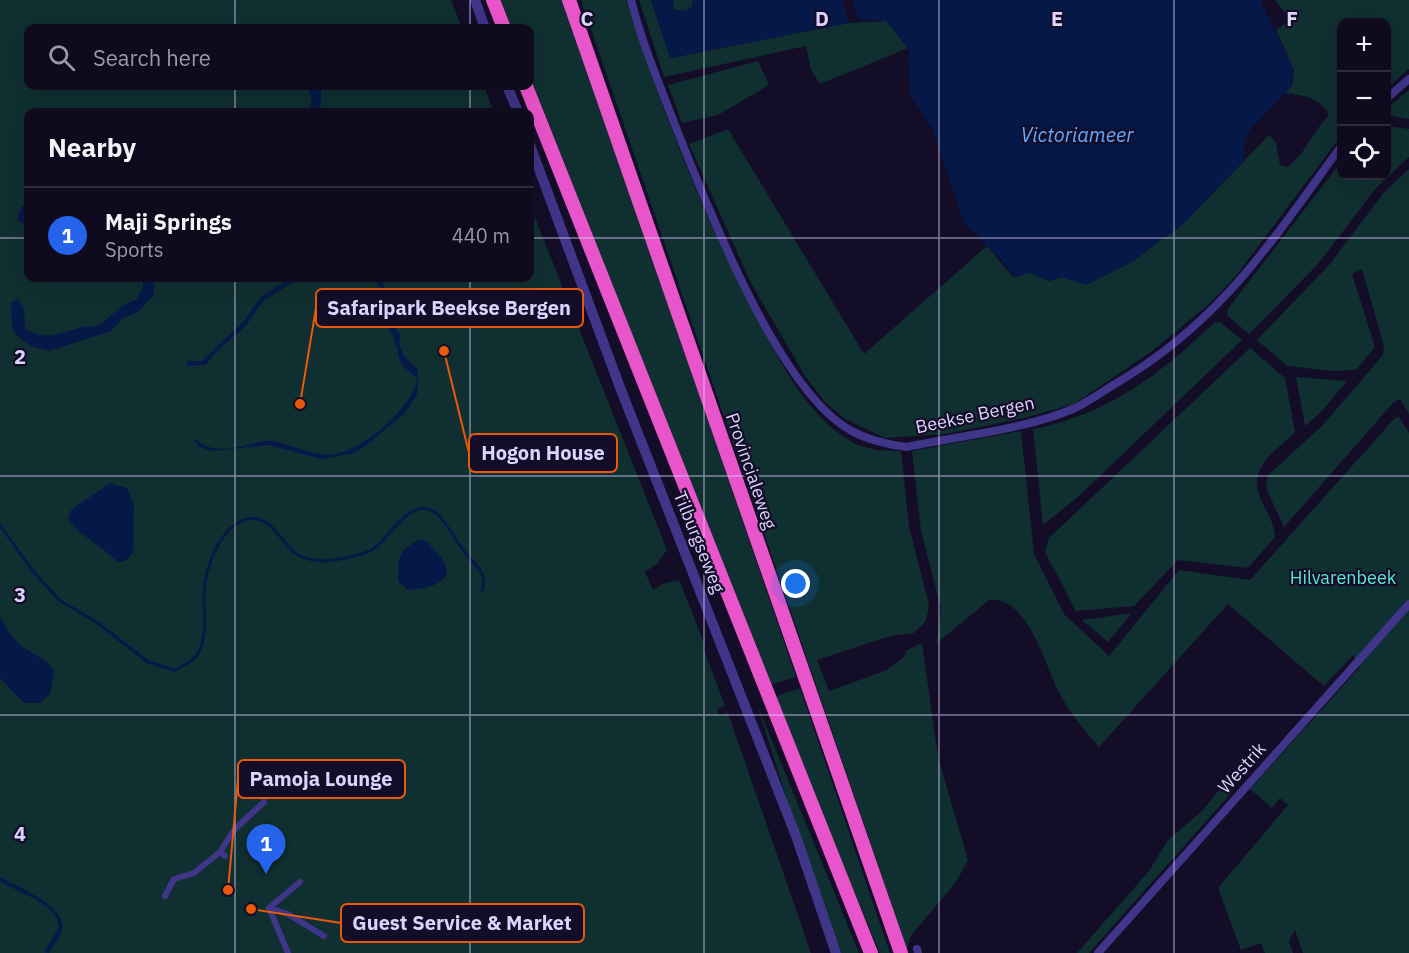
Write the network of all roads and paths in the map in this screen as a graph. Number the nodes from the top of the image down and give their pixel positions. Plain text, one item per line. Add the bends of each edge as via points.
1 (475, 0) edge
2 (493, 0) edge
3 (569, 0) edge
4 (631, 0) edge
5 (484, 24) edge
6 (502, 24) edge
7 (1409, 79) edge
8 (509, 90) edge
9 (528, 90) edge
10 (1391, 95) edge
11 (516, 108) edge
12 (1337, 150) edge
13 (534, 156) edge
14 (1409, 604) edge
15 (264, 802) dead end
16 (300, 882) dead end
17 (165, 896) dead end
18 (269, 908) junction
19 (324, 936) dead end
20 (288, 953) edge
21 (836, 953) edge
22 (871, 953) edge
23 (901, 953) edge
24 (1098, 953) edge

1 - 5 street
2 - 6 highway
3 - 23 highway, Provincialeweg
4 - 12 street, Beekse Bergen via 640,33 712,218 794,373 824,409 850,430 898,446 1026,422 1075,408 1147,365 1193,328 1241,281
7 - 10 street
8 - 11 street
9 - 22 highway
13 - 21 street, Tilburgseweg via 791,825
14 - 24 street, Westrik
15 - 17 street via 234,830 222,854 194,873 174,879
16 - 18 street
18 - 19 street via 288,914
18 - 20 street

